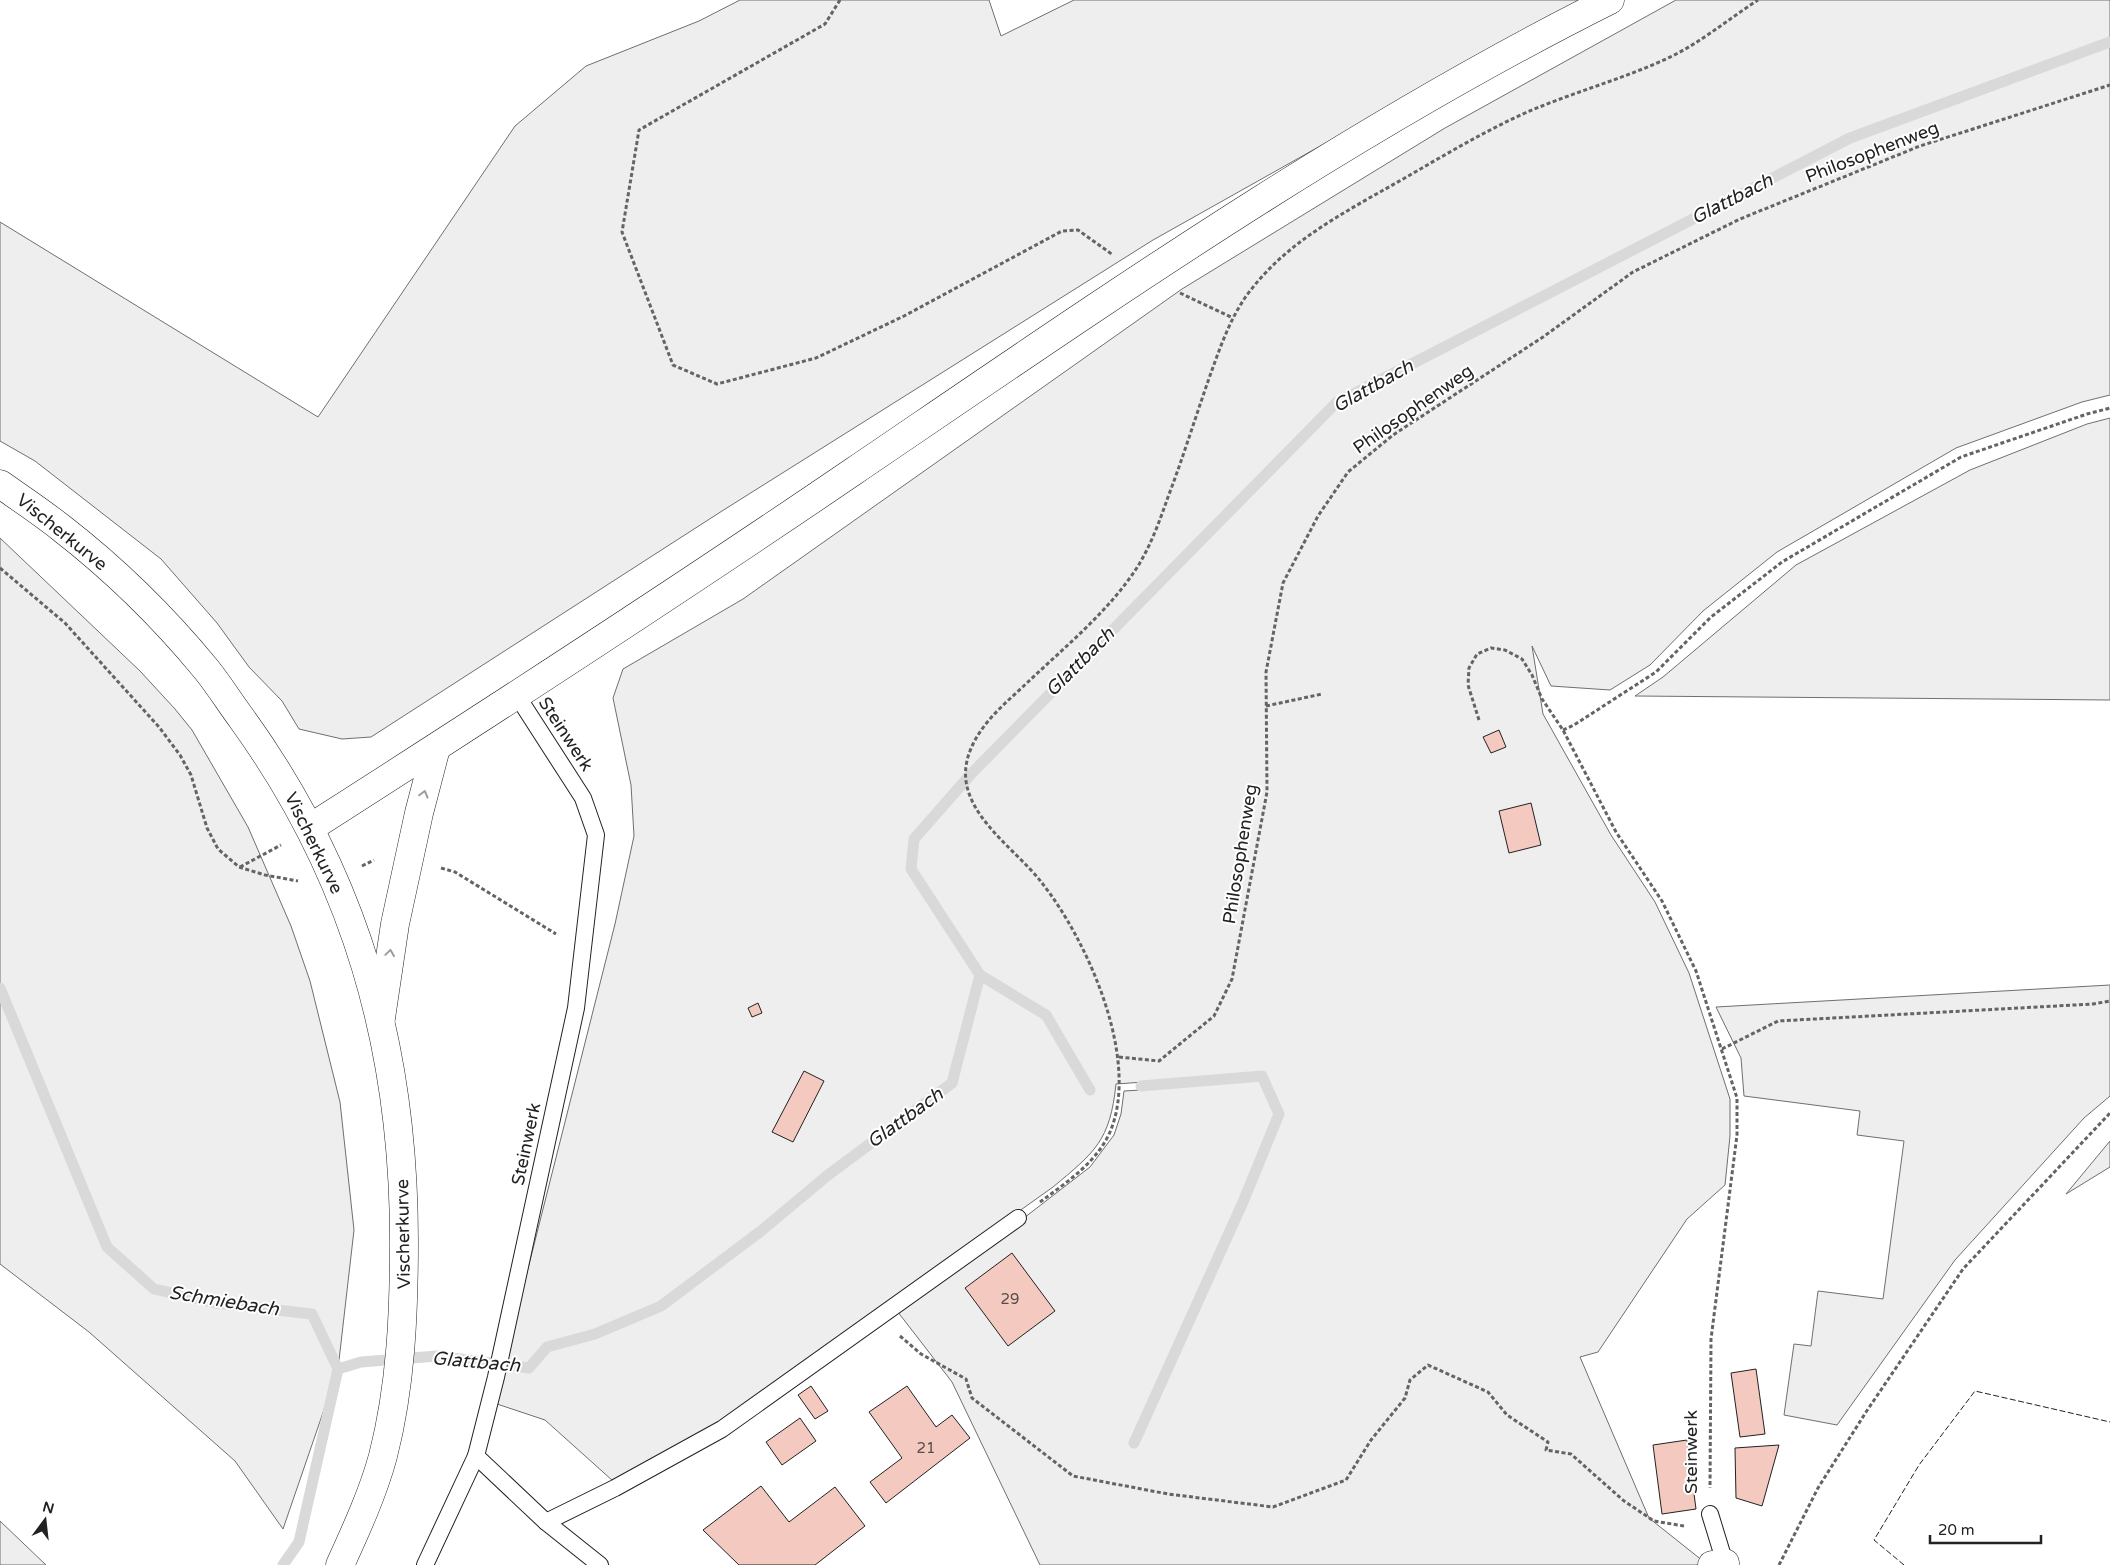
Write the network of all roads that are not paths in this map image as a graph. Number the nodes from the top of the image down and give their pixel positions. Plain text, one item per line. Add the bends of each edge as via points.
1 (1610, 0) edge
2 (0, 484) edge
3 (516, 694) junction
4 (436, 748) junction
5 (310, 828) junction
6 (381, 1018) junction
7 (1018, 1218) road end
8 (476, 1456) junction
9 (1710, 1514) road end
10 (546, 1522) junction
11 (1719, 1564) edge
12 (340, 1565) edge
13 (425, 1565) edge
14 (600, 1565) edge

1 - 3 main road via 1430,97 1317,164 1144,275 720,562
2 - 5 main road, Vischerkurve via 62,528 121,580 207,670 269,756
3 - 4 main road
3 - 8 lane, Steinwerk via 583,798 596,835 576,1008
4 - 5 main road
6 -> 4 main road via 395,924
5 - 6 main road, Vischerkurve via 334,878
6 - 12 main road, Vischerkurve via 398,1116 404,1213 404,1313 392,1417 379,1468
7 - 10 lane via 722,1429
8 - 10 lane
8 - 13 lane, Steinwerk
9 - 11 lane, Steinwerk
10 - 14 lane

